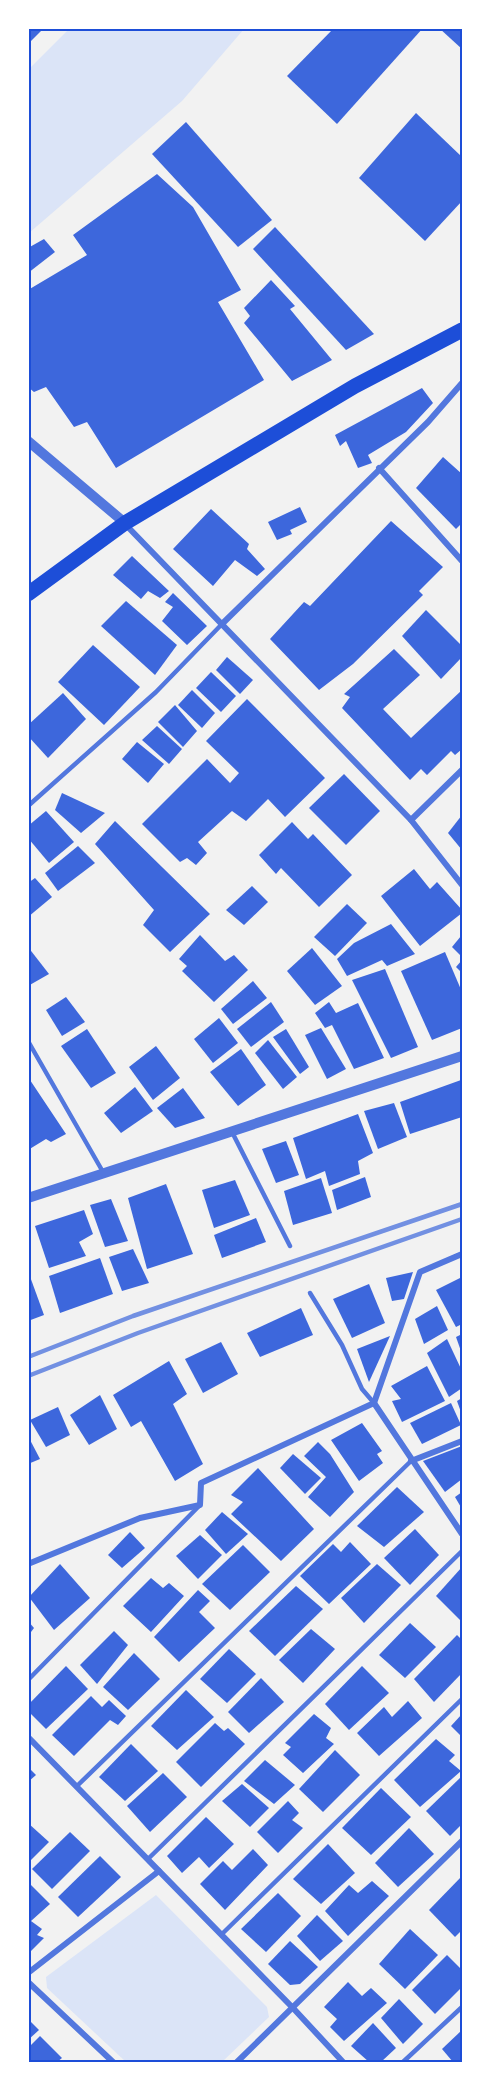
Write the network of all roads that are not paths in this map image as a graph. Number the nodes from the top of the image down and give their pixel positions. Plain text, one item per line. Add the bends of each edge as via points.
1 (462, 330) edge
2 (462, 383) edge
3 (28, 441) edge
4 (379, 468) junction
5 (124, 523) junction
6 (462, 561) edge
7 (28, 594) edge
8 (222, 624) junction
9 (462, 770) edge
10 (28, 806) edge
11 (411, 820) junction
12 (462, 885) edge
13 (28, 1041) edge
14 (462, 1056) edge
15 (232, 1132) junction
16 (103, 1172) junction
17 (28, 1198) edge
18 (290, 1246) dead end
19 (462, 1254) edge
20 (310, 1293) dead end
21 (375, 1403) junction
22 (462, 1441) edge
23 (411, 1461) junction
24 (200, 1505) junction
25 (462, 1534) edge
26 (462, 1551) edge
27 (28, 1564) edge
28 (28, 1680) edge
29 (462, 1699) edge
30 (28, 1737) edge
31 (77, 1786) junction
32 (462, 1841) edge
33 (148, 1859) junction
34 (159, 1871) junction
35 (222, 1935) junction
36 (28, 1973) edge
37 (28, 1982) edge
38 (462, 2007) edge
39 (293, 2008) junction
40 (113, 2062) edge
41 (237, 2062) edge
42 (343, 2062) edge
43 (403, 2062) edge

1 - 5 main road via 355,386
2 - 4 street
3 - 5 street
4 - 6 street
4 - 8 street
5 - 7 main road
5 - 8 street
8 - 10 lane via 156,692
8 - 11 street
9 - 11 street
11 - 12 street
13 - 16 lane
14 - 15 street
15 - 16 street
15 - 18 lane
16 - 17 street
19 - 21 street via 420,1272
20 - 21 lane via 342,1345 362,1389
21 - 23 street
21 - 24 street via 201,1484
22 - 23 street
23 - 25 street
23 - 31 lane
24 - 27 street via 140,1518
24 - 28 lane
26 - 33 lane
29 - 35 lane
30 - 31 street
31 - 33 street
32 - 39 street
33 - 34 street
34 - 35 street
34 - 36 street
35 - 39 street
37 - 40 street
38 - 43 lane
39 - 41 street
39 - 42 street

